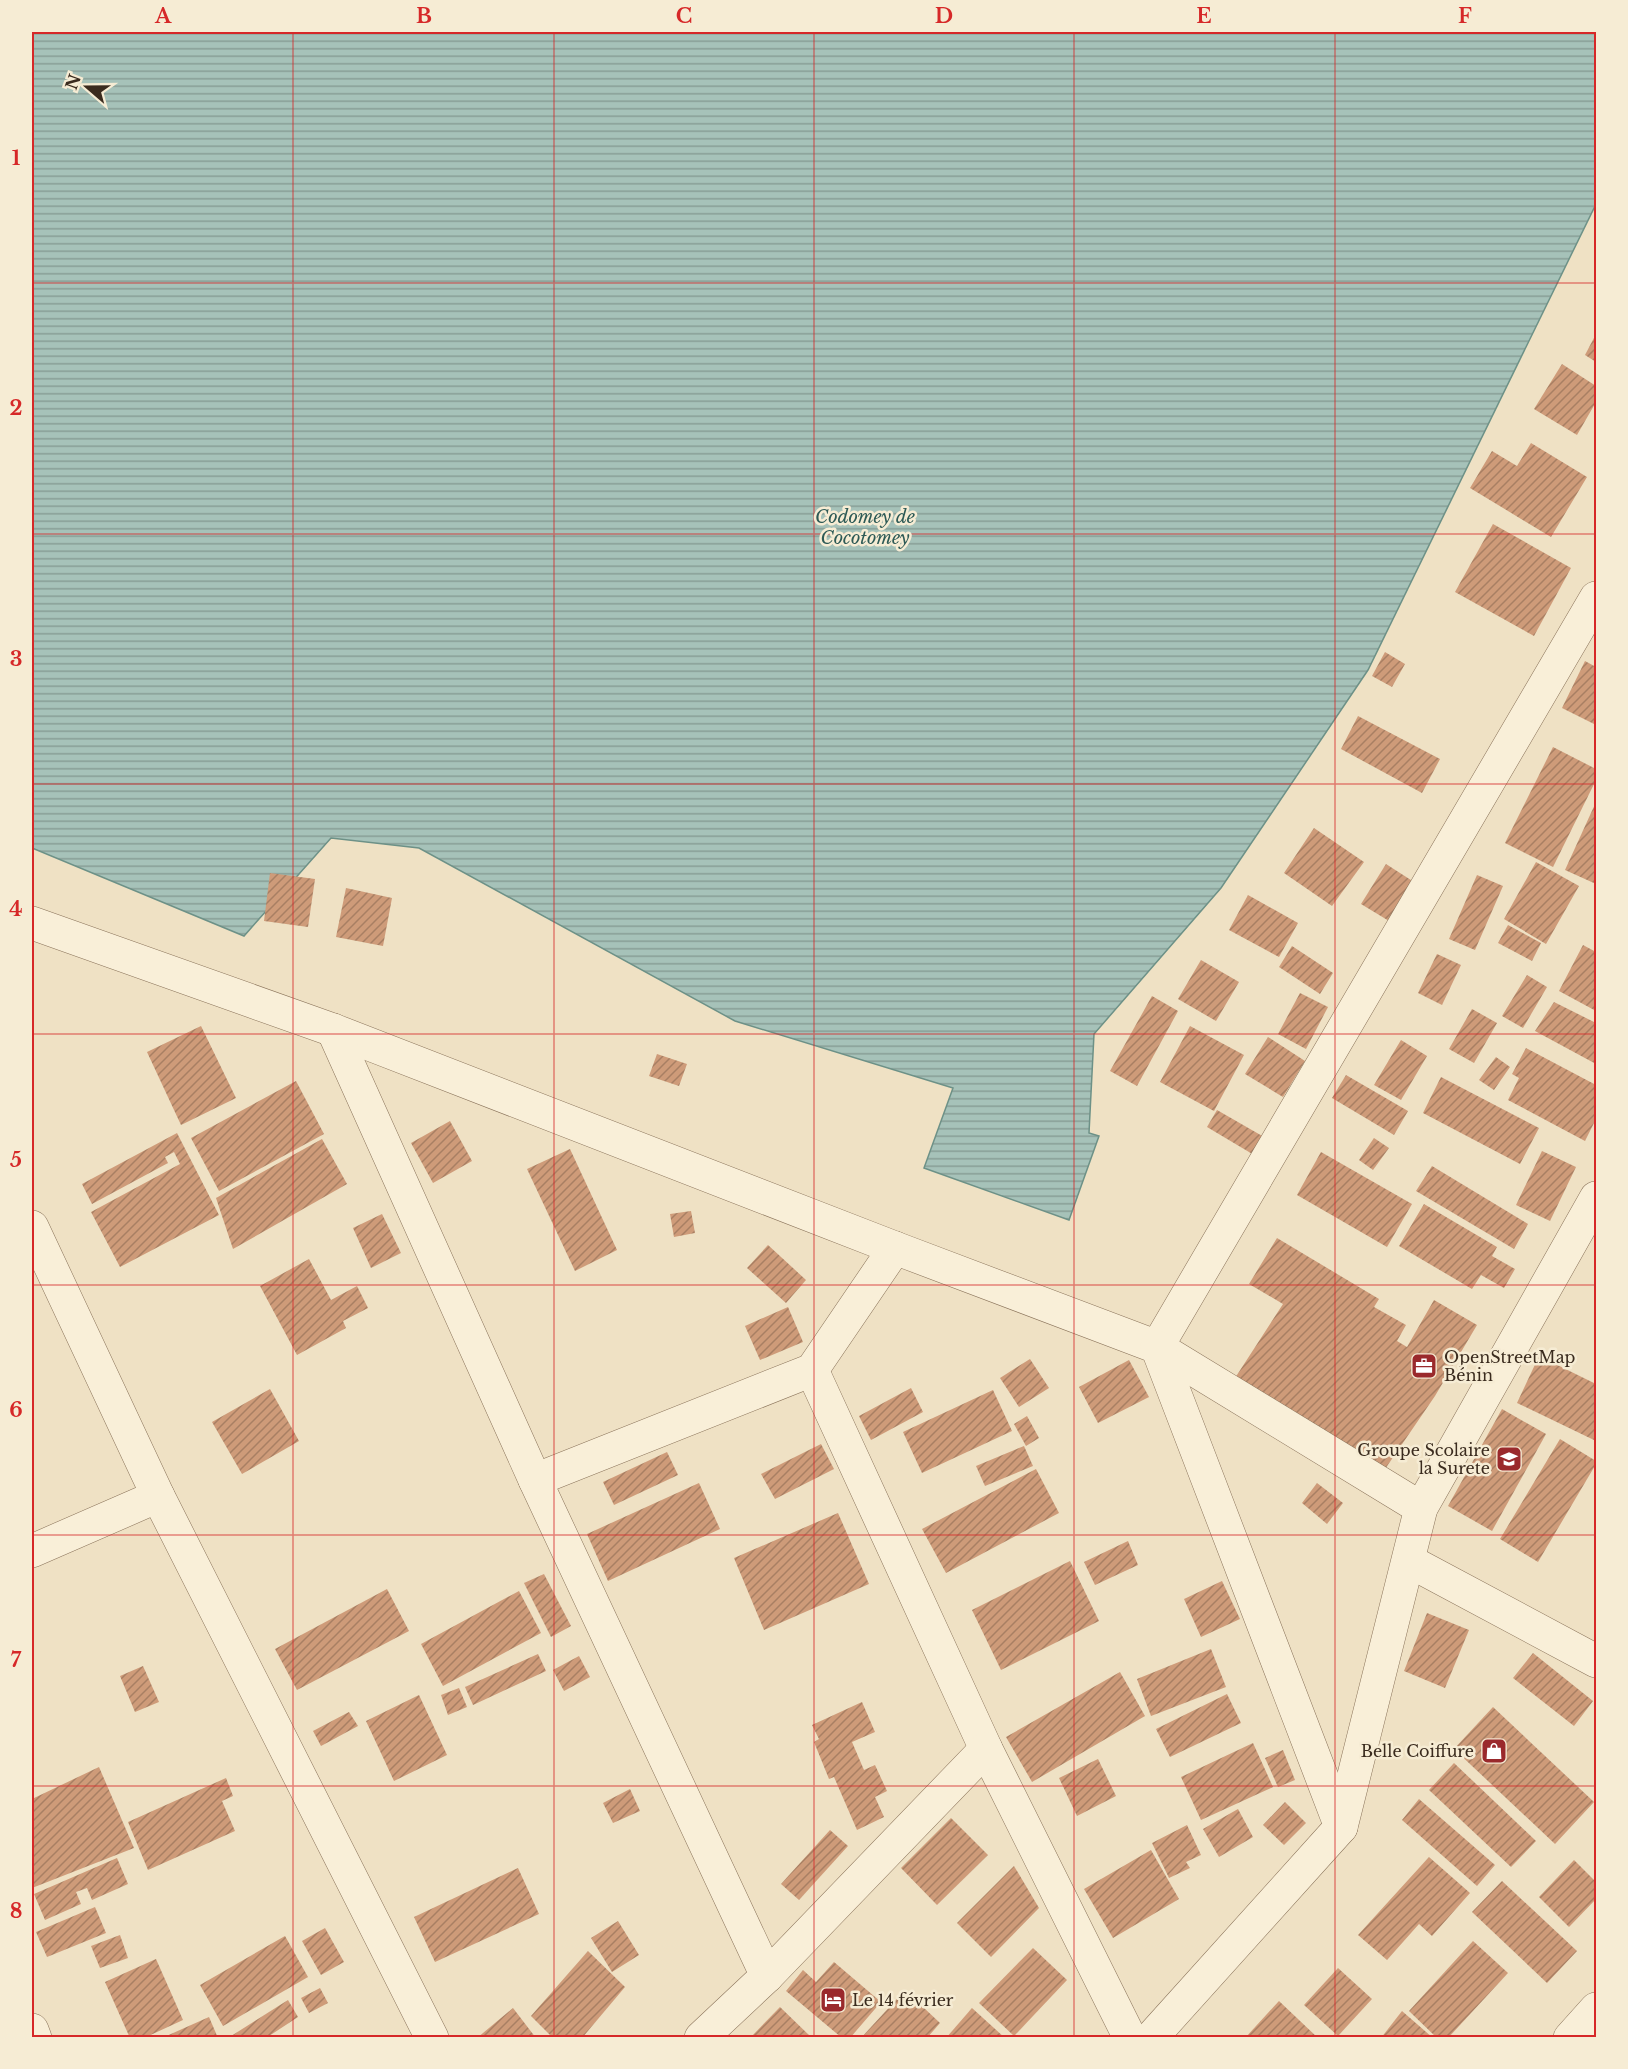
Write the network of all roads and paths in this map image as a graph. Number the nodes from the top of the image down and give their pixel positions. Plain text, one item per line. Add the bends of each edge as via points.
1 (1596, 598) edge
2 (32, 923) edge
3 (333, 1030) junction
4 (1596, 1198) edge
5 (32, 1227) edge
6 (895, 1248) junction
7 (1157, 1347) junction
8 (812, 1370) junction
9 (535, 1480) junction
10 (158, 1496) junction
11 (1421, 1508) junction
12 (32, 1551) edge
13 (1409, 1561) junction
14 (1596, 1661) edge
15 (986, 1749) junction
16 (1341, 1827) junction
17 (767, 1976) junction
18 (1596, 2009) edge
19 (32, 2030) edge
20 (35, 2037) edge
21 (432, 2037) edge
22 (702, 2037) edge
23 (1130, 2037) edge
24 (1151, 2037) edge
25 (1570, 2037) edge

1 - 7 street
2 - 3 street
3 - 6 street
3 - 9 street
4 - 11 street
5 - 10 street
6 - 7 street
6 - 8 street
7 - 11 street
7 - 16 street
8 - 9 street
8 - 15 street
9 - 17 street
10 - 12 street
10 - 21 street
11 - 13 street
13 - 14 street
13 - 16 street
15 - 17 street
15 - 23 street
16 - 24 street
17 - 22 street
18 - 25 street
19 - 20 street

